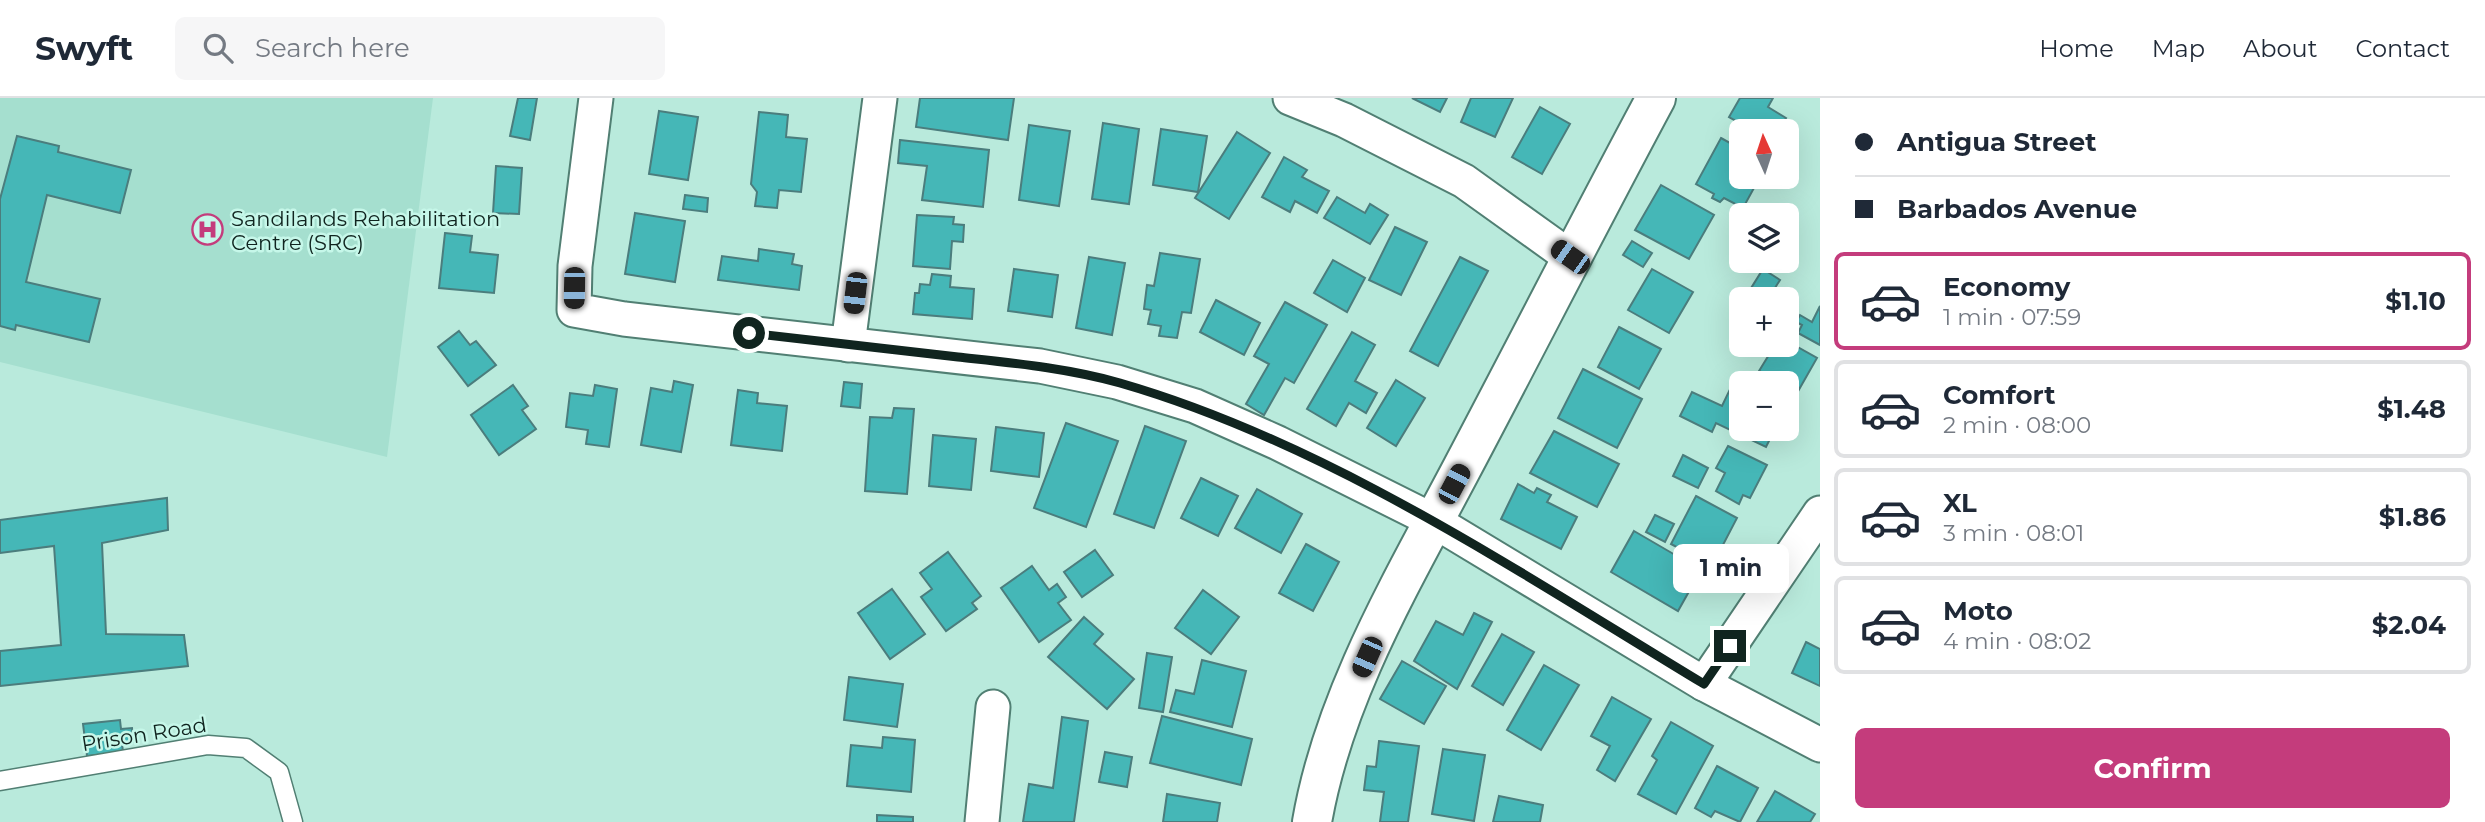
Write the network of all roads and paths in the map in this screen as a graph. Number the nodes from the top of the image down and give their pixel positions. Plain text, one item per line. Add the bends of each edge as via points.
1 (596, 98) edge
2 (880, 98) edge
3 (1290, 98) edge
4 (1656, 98) edge
5 (1570, 257) junction
6 (848, 345) junction
7 (1820, 513) edge
8 (1434, 521) junction
9 (1704, 684) junction
10 (993, 707) dead end
11 (1820, 745) edge
12 (0, 781) edge
13 (293, 822) edge
14 (982, 822) edge
15 (1312, 822) edge

1 - 6 street via 575,266 574,310
2 - 6 street
3 - 5 street via 1464,181
4 - 5 street
5 - 8 street
6 - 8 street via 1040,366 1117,382 1195,406
7 - 9 street
8 - 9 street
8 - 15 street via 1385,615 1339,719
9 - 11 street
10 - 14 street
12 - 13 lane, Prison Road via 208,744 246,748 279,772

